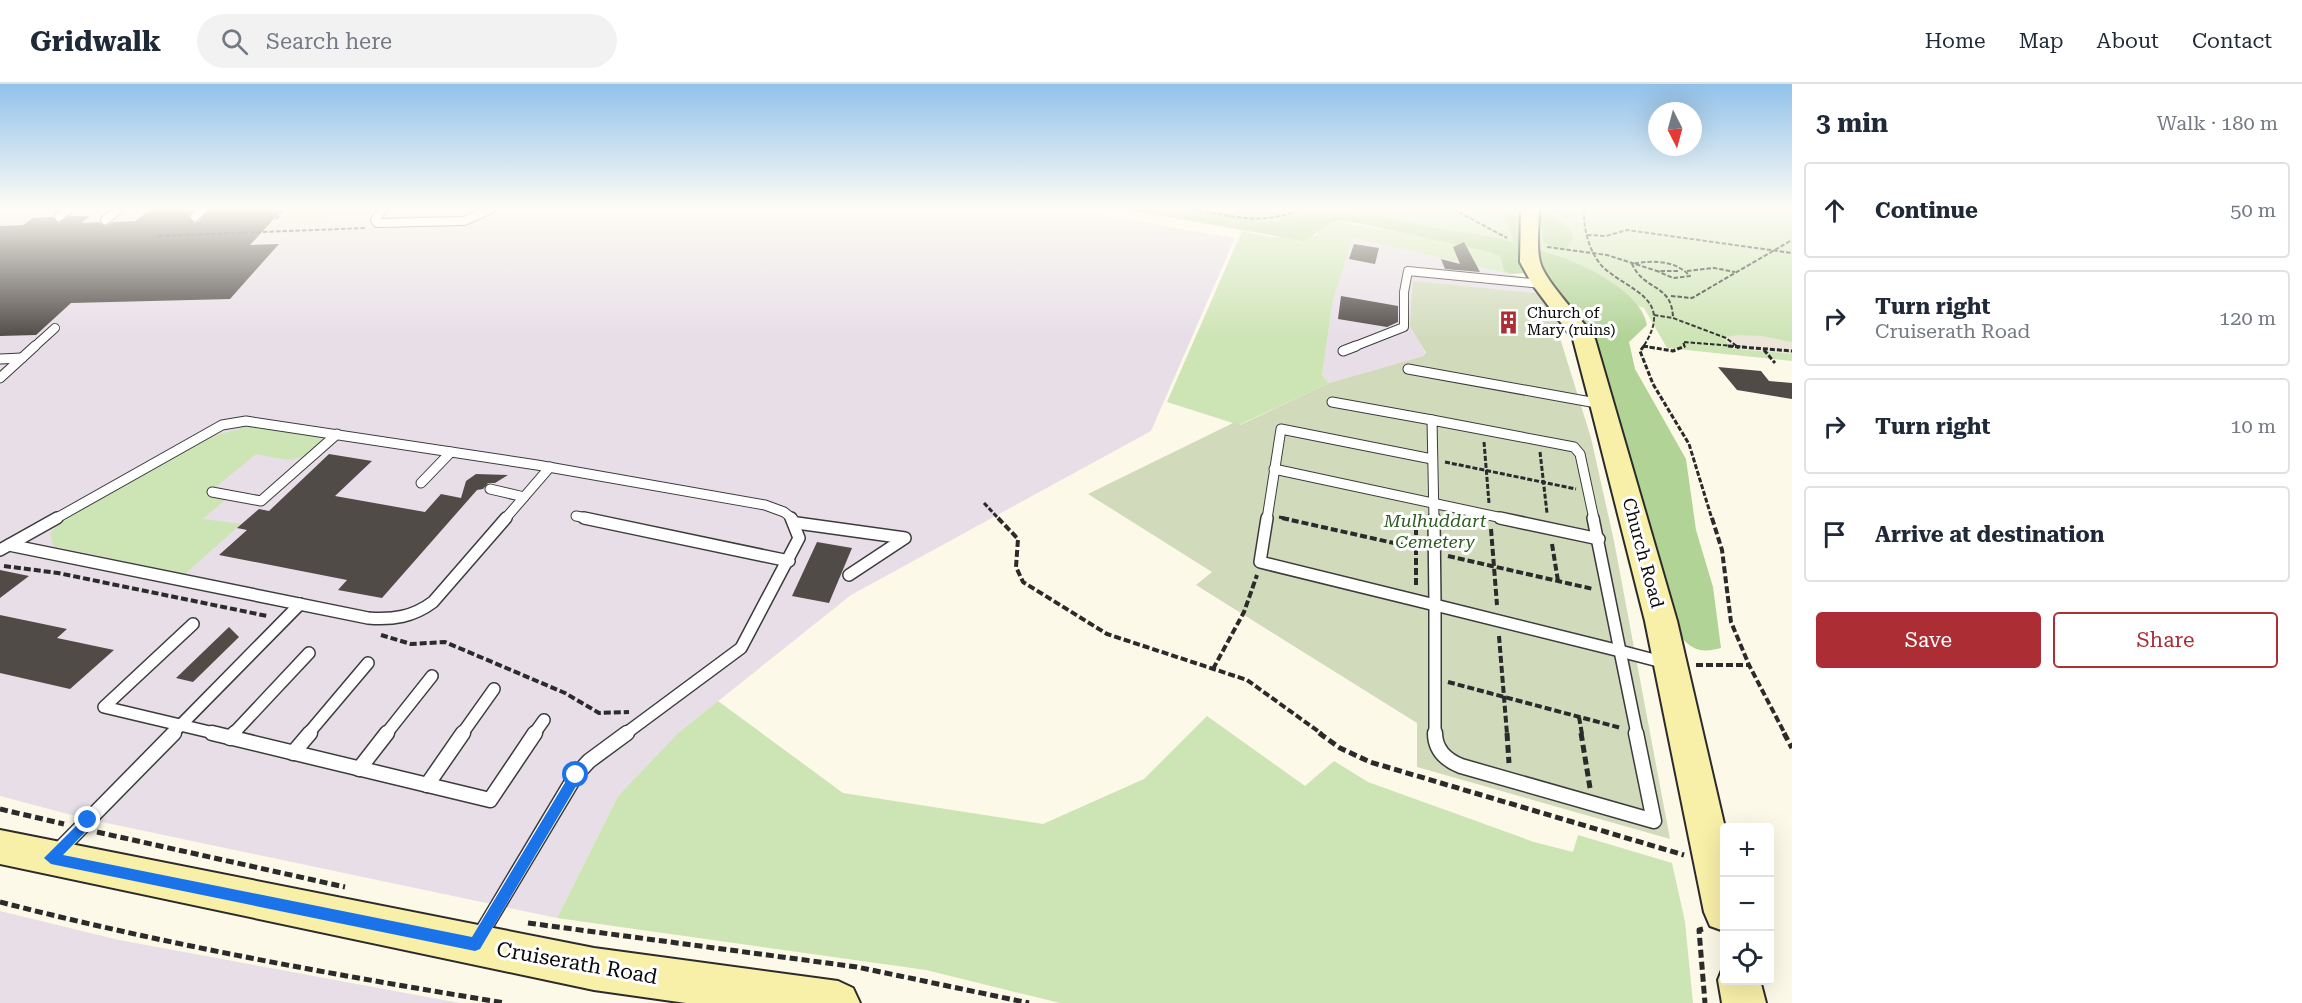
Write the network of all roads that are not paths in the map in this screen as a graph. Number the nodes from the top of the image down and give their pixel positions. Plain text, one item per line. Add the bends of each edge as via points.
1 (1531, 252) edge
2 (1542, 284) junction
3 (55, 328) dead end
4 (1343, 351) dead end
5 (22, 358) junction
6 (0, 359) edge
7 (1408, 369) dead end
8 (0, 378) edge
9 (1332, 402) dead end
10 (1602, 404) junction
11 (1432, 420) junction
12 (337, 434) junction
13 (451, 452) junction
14 (1432, 459) junction
15 (550, 467) junction
16 (1274, 469) junction
17 (421, 483) dead end
18 (490, 489) dead end
19 (212, 492) dead end
20 (524, 497) junction
21 (1432, 502) junction
22 (576, 516) dead end
23 (797, 523) junction
24 (1599, 539) junction
25 (4, 548) edge
26 (789, 561) junction
27 (849, 575) dead end
28 (300, 604) junction
29 (1435, 605) junction
30 (193, 624) dead end
31 (1619, 651) junction
32 (309, 653) dead end
33 (1670, 662) junction
34 (368, 663) dead end
35 (432, 676) dead end
36 (494, 689) dead end
37 (544, 720) dead end
38 (180, 726) junction
39 (230, 738) junction
40 (293, 753) junction
41 (359, 769) junction
42 (427, 785) junction
43 (0, 847) edge
44 (51, 858) junction
45 (1716, 920) edge
46 (475, 945) junction
47 (1740, 985) edge
48 (838, 1003) edge
49 (1744, 1003) edge

1 - 2 street, Church Road via 1530,262
2 - 4 lane via 1408,271 1404,327
2 - 10 street, Church Road via 1584,339
3 - 5 lane
5 - 6 lane
5 - 8 lane
7 - 10 lane
9 - 11 lane
10 - 33 street, Church Road
11 - 14 lane
11 - 24 lane via 1574,447 1580,454
12 - 13 lane
12 - 19 lane via 261,501
12 - 25 lane via 262,422 222,425
13 - 15 lane
13 - 17 lane
14 - 16 lane via 1281,429
14 - 21 lane
15 - 20 lane
15 - 23 lane via 765,506 789,514
16 - 21 lane
16 - 29 lane via 1260,562
18 - 20 lane
20 - 28 lane via 421,612 389,620
21 - 24 lane
21 - 29 lane
22 - 26 lane
23 - 26 lane via 799,538
23 - 27 lane via 905,538
24 - 31 lane
25 - 28 lane
26 - 46 lane via 741,648 589,761 576,775
28 - 38 lane
29 - 31 lane
29 - 31 lane via 1435,744 1449,761 1654,821
30 - 38 lane via 104,707
31 - 33 lane
32 - 39 lane
33 - 45 street, Church Road via 1714,863
34 - 40 lane
35 - 41 lane
36 - 42 lane
37 - 42 lane via 490,800
38 - 39 lane
38 - 44 lane
39 - 40 lane
40 - 41 lane
41 - 42 lane
43 - 44 street, Cruiserath Road
44 - 46 street, Cruiserath Road
46 - 48 street, Cruiserath Road via 594,969
47 - 49 street

